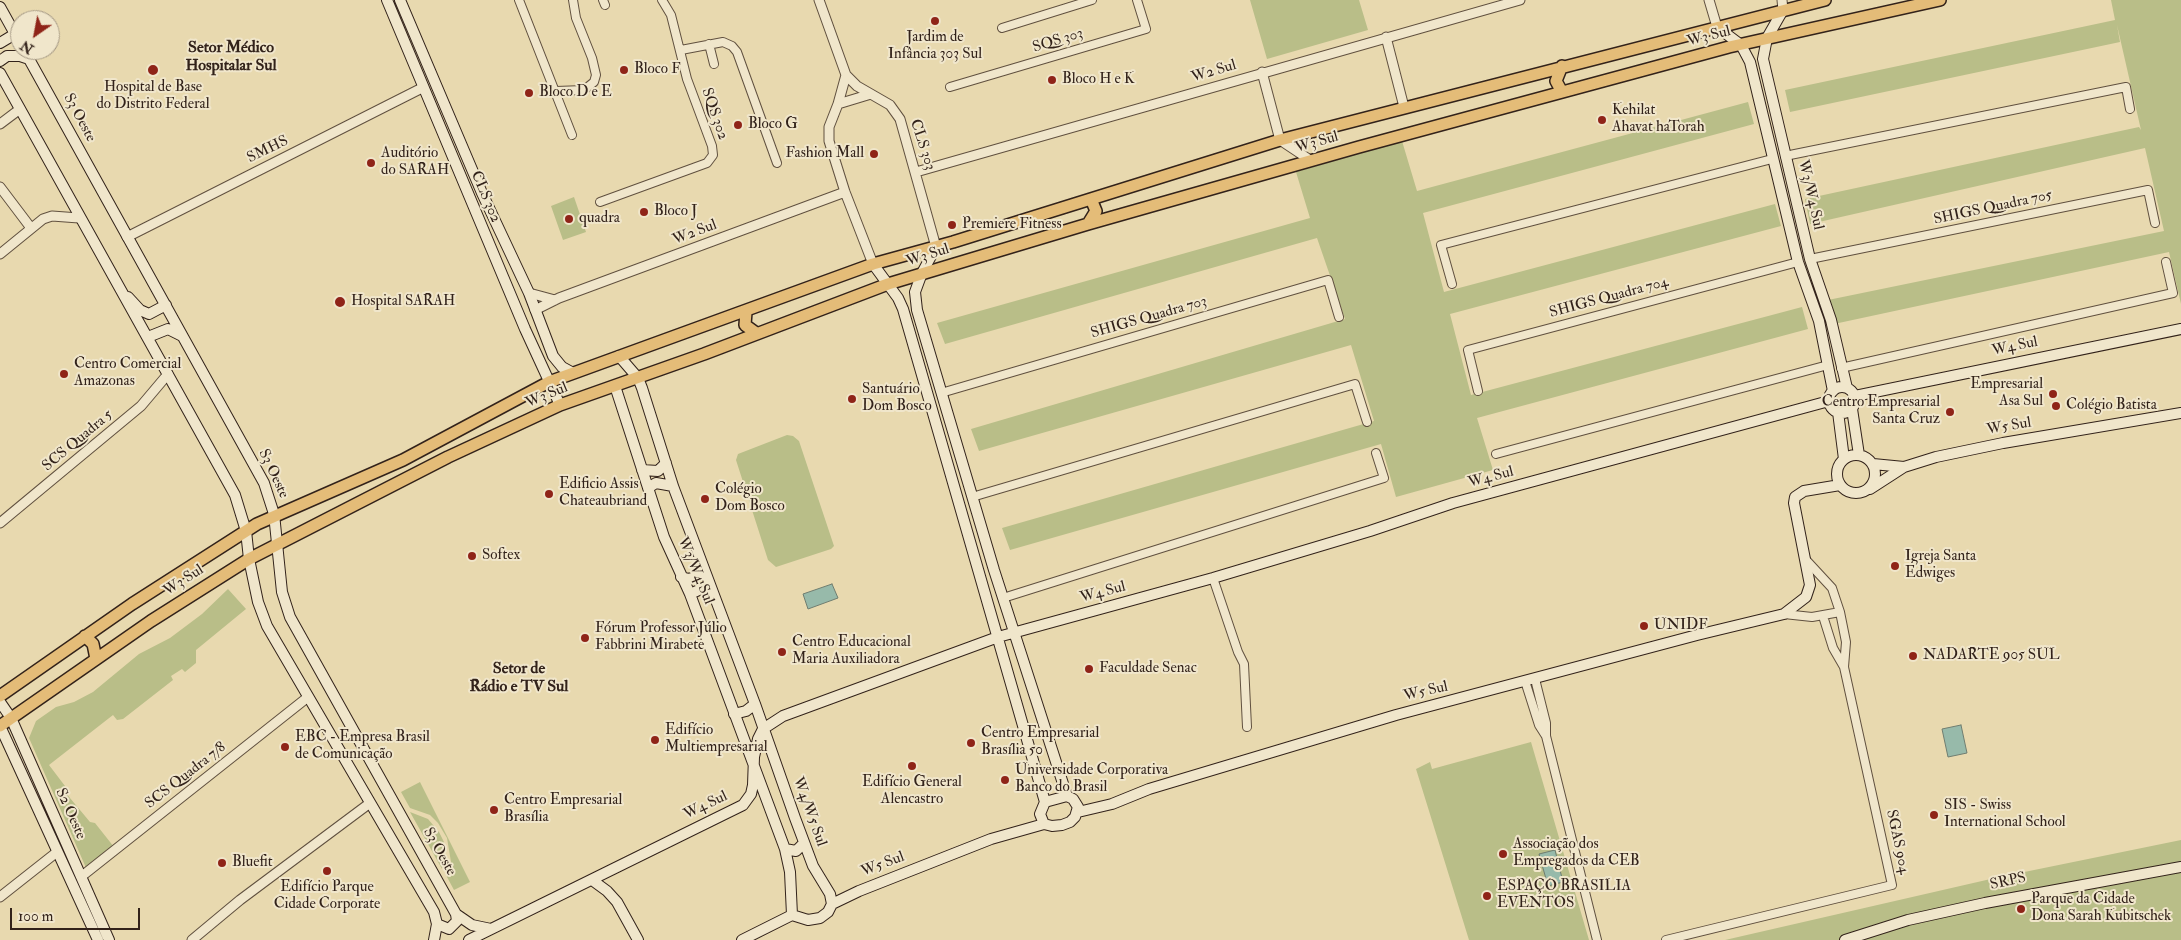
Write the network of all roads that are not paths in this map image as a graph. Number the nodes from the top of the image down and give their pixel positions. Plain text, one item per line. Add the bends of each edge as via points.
1 (387, 0) edge
2 (400, 0) edge
3 (520, 0) edge
4 (573, 0) edge
5 (662, 0) edge
6 (819, 0) edge
7 (1092, 0) edge
8 (1137, 0) edge
9 (1520, 0) edge
10 (1709, 0) edge
11 (1825, 0) edge
12 (1940, 0) edge
13 (1923, 2) edge
14 (1068, 4) edge
15 (1782, 5) edge
16 (0, 7) edge
17 (10, 26) edge
18 (1717, 27) junction
19 (1002, 28) dead end
20 (1386, 37) junction
21 (1767, 38) junction
22 (709, 44) junction
23 (1741, 44) junction
24 (681, 50) junction
25 (30, 60) edge
26 (714, 64) dead end
27 (1562, 66) junction
28 (1262, 72) junction
29 (0, 73) edge
30 (846, 75) junction
31 (950, 87) dead end
32 (422, 88) junction
33 (556, 91) junction
34 (1562, 92) junction
35 (871, 94) junction
36 (1773, 102) junction
37 (838, 104) junction
38 (1760, 104) junction
39 (1404, 107) junction
40 (20, 109) junction
41 (2130, 109) dead end
42 (0, 124) edge
43 (572, 135) dead end
44 (1280, 140) junction
45 (1786, 156) junction
46 (1772, 159) junction
47 (1310, 160) junction
48 (777, 163) dead end
49 (916, 172) junction
50 (0, 187) edge
51 (844, 192) junction
52 (1091, 199) junction
53 (600, 202) dead end
54 (1798, 211) junction
55 (1787, 215) junction
56 (79, 218) junction
57 (2156, 223) dead end
58 (1088, 224) junction
59 (31, 228) junction
60 (127, 237) junction
61 (936, 247) junction
62 (0, 254) edge
63 (1810, 259) junction
64 (1798, 262) junction
65 (2166, 262) dead end
66 (873, 264) junction
67 (922, 273) junction
68 (888, 284) junction
69 (1452, 284) dead end
70 (120, 290) junction
71 (529, 293) junction
72 (555, 300) junction
73 (166, 305) junction
74 (535, 310) junction
75 (746, 312) junction
76 (1339, 317) dead end
77 (1831, 320) junction
78 (1819, 321) junction
79 (525, 329) junction
80 (2181, 329) edge
81 (756, 333) junction
82 (183, 336) junction
83 (148, 338) junction
84 (928, 348) junction
85 (916, 352) junction
86 (619, 356) junction
87 (1828, 365) junction
88 (1841, 368) junction
89 (573, 373) junction
90 (168, 374) junction
91 (638, 378) junction
92 (549, 382) junction
93 (615, 386) junction
94 (1478, 391) dead end
95 (1851, 392) junction
96 (941, 393) junction
97 (1831, 396) junction
98 (560, 405) junction
99 (1852, 409) junction
100 (1838, 412) junction
101 (2181, 413) edge
102 (1368, 422) dead end
103 (469, 423) junction
104 (956, 445) junction
105 (944, 449) junction
106 (1376, 453) dead end
107 (1496, 454) dead end
108 (1859, 455) junction
109 (448, 457) junction
110 (1844, 459) junction
111 (666, 463) junction
112 (1873, 464) junction
113 (1904, 467) junction
114 (642, 470) junction
115 (1840, 485) junction
116 (674, 486) junction
117 (648, 488) junction
118 (1870, 489) junction
119 (972, 497) junction
120 (274, 514) junction
121 (0, 523) edge
122 (246, 531) junction
123 (276, 545) junction
124 (249, 558) junction
125 (1807, 562) junction
126 (704, 569) junction
127 (681, 577) junction
128 (1213, 578) junction
129 (710, 585) junction
130 (690, 594) junction
131 (1003, 598) junction
132 (1840, 612) junction
133 (1784, 614) junction
134 (1823, 616) junction
135 (1015, 632) junction
136 (85, 636) junction
137 (998, 637) junction
138 (96, 659) junction
139 (1844, 666) junction
140 (1530, 680) junction
141 (0, 696) edge
142 (308, 697) junction
143 (0, 702) edge
144 (755, 704) junction
145 (734, 714) junction
146 (11, 718) junction
147 (0, 726) edge
148 (1247, 727) dead end
149 (763, 729) junction
150 (753, 766) junction
151 (1067, 796) junction
152 (1045, 802) junction
153 (370, 803) junction
154 (1078, 812) junction
155 (1044, 824) junction
156 (804, 843) junction
157 (785, 850) junction
158 (57, 852) junction
159 (2181, 867) edge
160 (82, 876) junction
161 (592, 880) junction
162 (0, 897) edge
163 (832, 904) junction
164 (456, 914) junction
165 (792, 915) junction
166 (437, 924) junction
167 (491, 929) junction
168 (98, 940) edge
169 (109, 940) edge
170 (192, 940) edge
171 (434, 940) edge
172 (469, 940) edge
173 (638, 940) edge
174 (742, 940) edge
175 (1596, 940) edge
176 (1666, 940) edge
177 (1845, 940) edge

1 - 32 main road, CLS 302
2 - 71 main road, CLS 302 via 482,193
3 - 33 street
4 - 33 street via 596,75 594,82 584,90
5 - 24 street, SQS 302 via 671,15
6 - 30 street
7 - 14 street, SQS 303
8 - 31 street, SQS 303 via 1146,29
9 - 20 street, W2 Sul
10 - 18 street
11 - 15 main road, W3 Sul
12 - 13 main road, W3 Sul
13 - 21 main road, W3 Sul
14 - 19 street, SQS 303
15 - 18 main road, W3 Sul
15 - 21 main road, W3/W4 Sul
16 - 17 main road
18 - 23 main road
18 - 27 main road, W3 Sul
20 - 28 street, W2 Sul
20 - 39 street
21 - 23 main road, W3 Sul
21 - 36 main road, W3/W4 Sul via 1764,59
22 - 24 street
22 - 26 street, SQS 302
22 - 48 street via 723,42 738,52
23 - 34 main road, W3 Sul
23 - 38 main road, W3/W4 Sul via 1750,62
24 - 53 street, SQS 302 via 687,79 713,155 707,163
25 - 60 main road, S3 Oeste
27 - 34 main road via 1556,82
27 - 39 main road, W3 Sul
28 - 44 street
28 - 49 street, W2 Sul
29 - 40 main road
30 - 35 street, CLS 303
30 - 37 street
32 - 60 street, SMHS
32 - 79 main road, CLS 302
33 - 43 street
34 - 47 main road, W3 Sul
35 - 37 street
35 - 49 street, CLS 303 via 890,105 900,119
36 - 38 main road
36 - 45 main road, W3/W4 Sul
37 - 51 street via 829,127 829,141
38 - 46 main road, W3/W4 Sul
39 - 44 main road, W3 Sul
40 - 42 street
40 - 56 main road
41 - 45 street via 2126,86
44 - 47 street
44 - 52 main road, W3 Sul
45 - 54 main road, W3/W4 Sul
46 - 55 main road, W3/W4 Sul
46 - 69 street via 1441,245
47 - 58 main road, W3 Sul
49 - 61 street, CLS 303
50 - 59 street
51 - 66 street
51 - 72 street, W2 Sul
52 - 58 main road via 1096,211
52 - 61 main road, W3 Sul
54 - 55 main road
54 - 63 main road, W3/W4 Sul
55 - 64 main road, W3/W4 Sul
56 - 59 street via 52,216
56 - 70 main road
57 - 63 street, SHIGS Quadra 705 via 2148,190
58 - 67 main road, W3 Sul
59 - 62 street
60 - 73 main road, S3 Oeste
61 - 66 main road, W3 Sul
61 - 67 main road
63 - 77 main road, W3/W4 Sul
64 - 78 main road, W3/W4 Sul
64 - 94 street, SHIGS Quadra 704 via 1468,350
65 - 88 street via 2173,293
66 - 68 main road
66 - 75 main road, W3 Sul
67 - 68 main road, W3 Sul
67 - 84 main road via 915,301
68 - 81 main road, W3 Sul
68 - 85 main road via 903,309
70 - 73 main road via 140,310 149,314
70 - 83 main road
71 - 72 street
71 - 74 main road, CLS 302
72 - 74 street, W2 Sul
73 - 82 main road, S3 Oeste
74 - 79 main road
74 - 89 main road, CLS 302 via 553,356 562,367
75 - 81 main road via 745,325
75 - 86 main road, W3 Sul
76 - 96 street, SHIGS Quadra 703 via 1328,280
77 - 78 main road
77 - 88 main road, W3/W4 Sul
78 - 87 main road, W3/W4 Sul
79 - 92 main road, CLS 302
80 - 95 main road, W4 Sul
81 - 91 main road, W3 Sul
82 - 83 main road via 168,329
82 - 120 main road, S3 Oeste via 264,483
83 - 90 main road
84 - 85 main road
84 - 96 main road
85 - 105 main road
86 - 89 main road, W3 Sul
86 - 91 main road, W3/W4 Sul
87 - 97 main road, W3/W4 Sul
87 - 107 street
88 - 95 main road, W3/W4 Sul
89 - 92 main road, W3 Sul
90 - 121 street, SCS Quadra 5 via 142,406
90 - 122 main road via 235,495
91 - 93 main road, W3 Sul
91 - 111 main road, W3/W4 Sul
92 - 98 main road, CLS 302
92 - 103 main road, W3 Sul
93 - 98 main road, W3 Sul
93 - 114 main road, W3/W4 Sul
95 - 97 main road via 1840,388
95 - 99 main road via 1855,403
96 - 104 main road
97 - 100 main road via 1832,408
97 - 128 main road, W4 Sul via 1453,503
98 - 109 main road, W3 Sul
99 - 100 main road via 1846,413
99 - 108 main road
100 - 110 main road
101 - 113 main road, W5 Sul via 2003,443
102 - 119 street via 1355,384
103 - 109 main road via 445,444 444,452
103 - 120 main road, W3 Sul via 403,460
104 - 105 main road
104 - 119 main road
105 - 137 main road
106 - 131 street via 1384,478
108 - 110 main road
108 - 112 main road
109 - 123 main road, W3 Sul
110 - 115 main road via 1836,474
111 - 114 main road via 658,471
111 - 116 main road, W3/W4 Sul
112 - 113 main road, W5 Sul
112 - 118 main road via 1876,474
113 - 118 main road, W5 Sul
114 - 117 main road, W3/W4 Sul
115 - 118 main road via 1854,494
115 - 125 main road, W5 Sul via 1804,490 1795,497
116 - 117 main road via 656,483
116 - 126 main road, W3/W4 Sul
117 - 127 main road, W3/W4 Sul via 660,528
119 - 131 main road
120 - 122 main road, W3 Sul
120 - 123 main road, S3 Oeste
122 - 124 main road
122 - 136 main road, W3 Sul
123 - 124 main road, W3 Sul
123 - 164 main road, S3 Oeste via 282,592 290,616
124 - 138 main road, W3 Sul
124 - 142 main road via 258,602 267,626
125 - 132 street via 1832,588
125 - 133 main road, W5 Sul via 1810,585 1806,597
126 - 127 main road via 695,577
126 - 129 main road, W3/W4 Sul
127 - 130 main road, W3/W4 Sul
128 - 135 main road, W4 Sul
128 - 148 street via 1244,664
129 - 130 main road
129 - 144 main road, W3/W4 Sul
130 - 145 main road, W3/W4 Sul
131 - 135 main road
132 - 134 street, W5 Sul
132 - 139 street, SGAS 904 via 1846,642
133 - 134 street, W5 Sul
133 - 140 main road, W5 Sul
134 - 139 street, SGAS 904 via 1833,648
135 - 137 main road, W4 Sul
135 - 151 main road
136 - 138 main road via 93,644
136 - 141 main road, W3 Sul
137 - 149 main road, W4 Sul via 783,716
137 - 152 main road
138 - 146 main road, W3 Sul
139 - 176 street, SGAS 904 via 1892,885
140 - 154 main road, W5 Sul via 1396,714
140 - 175 street
142 - 153 main road
142 - 160 street, SCS Quadra 7/8
143 - 146 main road, S2 Oeste
144 - 145 main road
144 - 149 main road, W3/W4 Sul
145 - 150 main road, W3/W4 Sul
146 - 147 main road, W3 Sul
146 - 160 main road, S2 Oeste
147 - 158 main road, S2 Oeste
149 - 150 main road, W4 Sul
149 - 156 main road, W4/W5 Sul
150 - 157 main road
150 - 161 main road, W4 Sul via 751,794 743,805
151 - 152 main road
151 - 154 main road via 1076,802
152 - 155 main road via 1040,814
153 - 166 main road via 434,912
153 - 170 street
154 - 155 main road via 1070,822 1052,826
155 - 163 main road, W5 Sul via 991,839
156 - 157 main road via 796,851
156 - 163 main road, W4/W5 Sul
157 - 165 main road via 790,872
158 - 162 street
158 - 168 main road, S2 Oeste
159 - 177 main road, SRPS via 1985,903 1908,920
160 - 169 main road, S2 Oeste
161 - 167 main road, W4 Sul
161 - 173 main road via 608,890
163 - 165 main road, W5 Sul via 820,918 808,920
164 - 166 main road via 457,921 449,929
164 - 167 main road via 472,925
165 - 174 main road
166 - 171 main road
167 - 172 main road, W4 Sul

